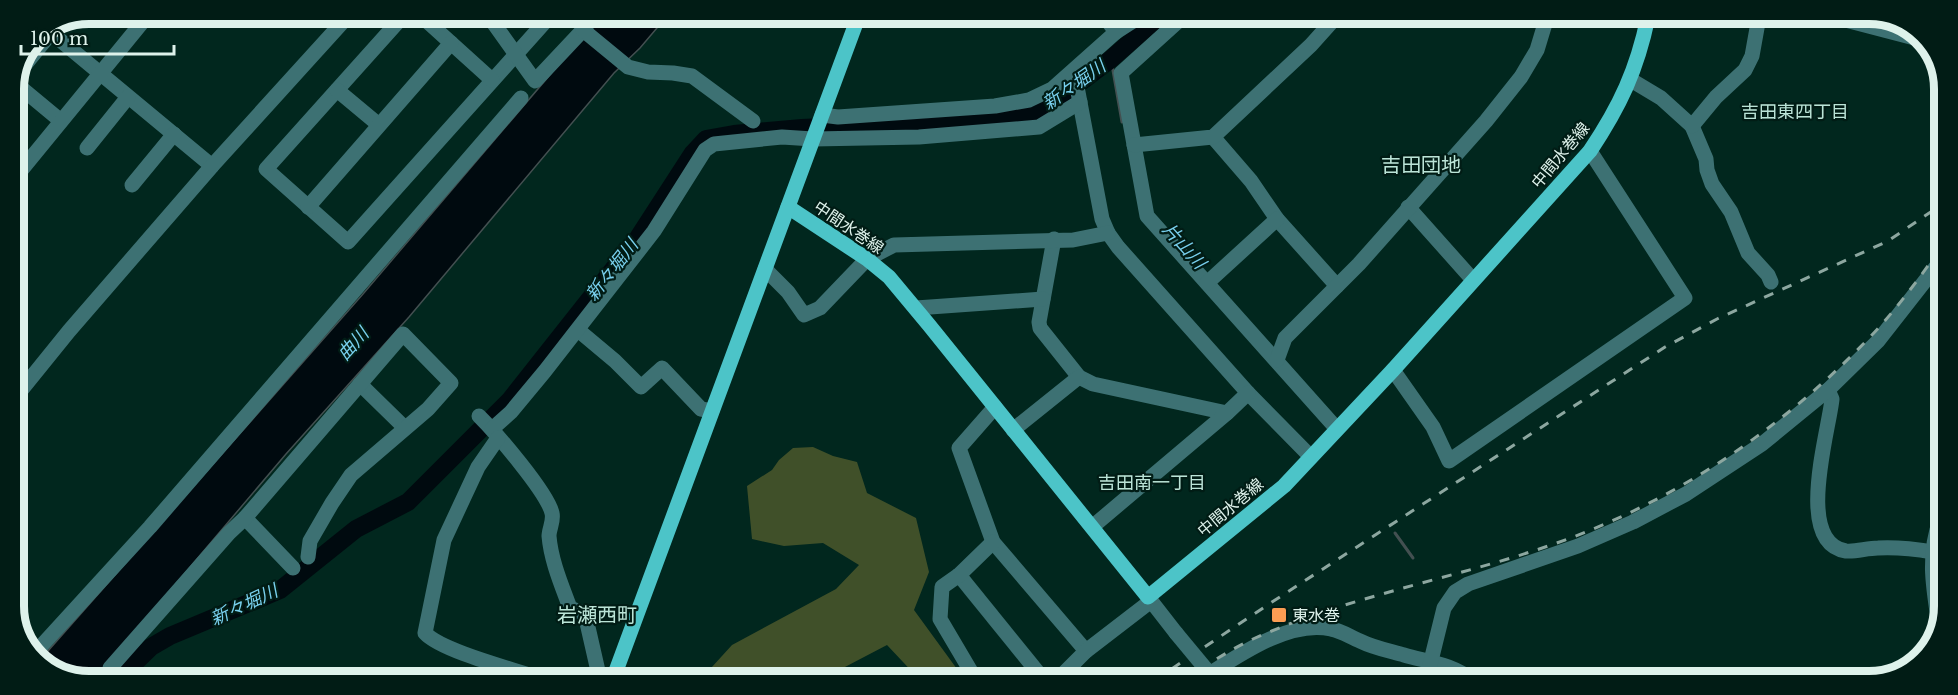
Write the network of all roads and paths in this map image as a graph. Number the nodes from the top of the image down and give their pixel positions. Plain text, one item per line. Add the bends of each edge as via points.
1 (141, 24) edge
2 (341, 24) edge
3 (396, 24) edge
4 (430, 24) edge
5 (494, 24) edge
6 (544, 24) edge
7 (587, 24) edge
8 (856, 24) edge
9 (1110, 24) edge
10 (1128, 24) edge
11 (1175, 24) edge
12 (1330, 24) edge
13 (1545, 24) edge
14 (1647, 24) edge
15 (1758, 24) edge
16 (1861, 24) edge
17 (583, 30) junction
18 (1116, 32) junction
19 (53, 35) edge
20 (1907, 36) edge
21 (451, 43) junction
22 (515, 56) junction
23 (1074, 71) junction
24 (99, 74) junction
25 (492, 80) junction
26 (1631, 80) junction
27 (24, 90) edge
28 (337, 90) junction
29 (128, 97) junction
30 (521, 98) dead end
31 (1080, 102) junction
32 (822, 115) junction
33 (62, 121) junction
34 (753, 121) dead end
35 (379, 125) junction
36 (1692, 126) junction
37 (174, 134) junction
38 (1213, 137) junction
39 (813, 139) junction
40 (1134, 145) junction
41 (87, 148) dead end
42 (1590, 151) junction
43 (212, 166) junction
44 (24, 167) edge
45 (132, 184) dead end
46 (308, 207) junction
47 (788, 207) junction
48 (1408, 207) junction
49 (1277, 219) junction
50 (1108, 233) junction
51 (1054, 239) junction
52 (867, 259) junction
53 (765, 269) junction
54 (1934, 269) edge
55 (1473, 280) junction
56 (1770, 282) dead end
57 (1207, 283) junction
58 (1337, 286) junction
59 (1043, 299) junction
60 (916, 308) junction
61 (578, 330) junction
62 (1277, 360) junction
63 (1393, 370) junction
64 (1079, 377) junction
65 (24, 381) edge
66 (360, 384) junction
67 (1828, 390) junction
68 (1248, 393) junction
69 (995, 407) junction
70 (712, 411) junction
71 (1227, 413) junction
72 (479, 416) dead end
73 (405, 428) junction
74 (1337, 429) junction
75 (1013, 430) junction
76 (495, 434) junction
77 (1311, 457) junction
78 (245, 518) junction
79 (1092, 527) junction
80 (993, 542) junction
81 (1934, 546) edge
82 (1933, 552) junction
83 (308, 557) dead end
84 (293, 568) dead end
85 (959, 574) junction
86 (1934, 588) edge
87 (1150, 599) junction
88 (39, 648) edge
89 (1086, 651) junction
90 (1431, 663) junction
91 (111, 671) edge
92 (518, 671) edge
93 (598, 671) edge
94 (616, 671) edge
95 (971, 671) edge
96 (1037, 671) edge
97 (1067, 671) edge
98 (1208, 671) edge
99 (1214, 671) edge
100 (1429, 671) edge
101 (1460, 671) edge

1 - 24 street
2 - 43 street
3 - 28 street
4 - 21 street
5 - 22 street
6 - 22 street
7 - 17 street
8 - 32 main road, 中間水巻線
9 - 18 street
10 - 18 street
11 - 40 street via 1121,73
12 - 38 street
13 - 48 street via 1537,50 1521,77 1486,122
14 - 26 main road, 中間水巻線
15 - 36 street via 1752,56 1745,70
16 - 20 street
17 - 22 street via 535,81
17 - 34 street via 628,67 692,76
18 - 23 street
19 - 24 street
21 - 25 street
21 - 35 street
22 - 25 street
23 - 31 street
23 - 32 street via 1052,89 1029,100 995,106
24 - 29 street
24 - 33 street
25 - 46 street via 348,242
26 - 36 street via 1661,98
26 - 42 main road, 中間水巻線
27 - 33 street
28 - 35 street
28 - 46 street via 266,169
29 - 37 street
29 - 41 street
30 - 88 street via 150,527
31 - 39 street via 1040,127
31 - 50 street
32 - 39 main road, 中間水巻線
33 - 44 street
35 - 46 street
36 - 56 street via 1712,184 1731,212 1748,253
37 - 43 street
37 - 45 street
38 - 40 street
38 - 49 street
39 - 47 main road, 中間水巻線
39 - 61 street via 782,137 723,143 705,150 654,231
40 - 57 street via 1147,216
42 - 55 main road, 中間水巻線
42 - 63 street via 1685,298 1449,461 1433,427
43 - 65 street
47 - 52 main road, 中間水巻線
47 - 53 main road, 中間水巻線
48 - 55 street
48 - 58 street
49 - 57 street
49 - 58 street
50 - 51 street via 1073,240
50 - 68 street
51 - 52 street via 894,245
51 - 59 street
52 - 53 street via 820,308 804,315
52 - 60 main road, 中間水巻線
53 - 70 main road, 中間水巻線
54 - 67 street via 1878,341
55 - 63 main road, 中間水巻線
57 - 62 street
58 - 62 street via 1285,338
59 - 60 street
59 - 64 street via 1040,328
60 - 69 main road, 中間水巻線
61 - 70 street via 641,387 662,368 701,409
61 - 76 street
62 - 74 street
63 - 74 main road, 中間水巻線
64 - 71 street via 1093,384
64 - 75 street
66 - 73 street
66 - 73 street via 403,334 451,383 428,410
66 - 78 street
67 - 82 street via 1832,399 1817,510 1828,541 1847,551 1878,548
67 - 90 street via 1762,444 1686,494 1578,546 1485,577 1455,592 1444,608
68 - 71 street
68 - 77 street
69 - 75 main road, 中間水巻線
69 - 80 street via 959,448
70 - 94 main road, 中間水巻線
71 - 79 street
72 - 76 street
73 - 83 street via 351,475 310,541
74 - 77 main road, 中間水巻線
75 - 79 main road, 中間水巻線
76 - 92 street via 444,540 425,633 451,649
76 - 93 street via 534,482 552,512 550,539 557,572 570,608 585,614
77 - 87 main road, 中間水巻線 via 1284,486
78 - 84 street
78 - 91 street
79 - 87 main road, 中間水巻線
80 - 85 street
80 - 89 street
81 - 82 street
82 - 86 street
85 - 95 street via 942,587 940,619
85 - 96 street
87 - 89 street
87 - 98 street, bridge
89 - 97 street
90 - 99 street via 1328,628 1307,627 1245,652
90 - 100 street
90 - 101 street

